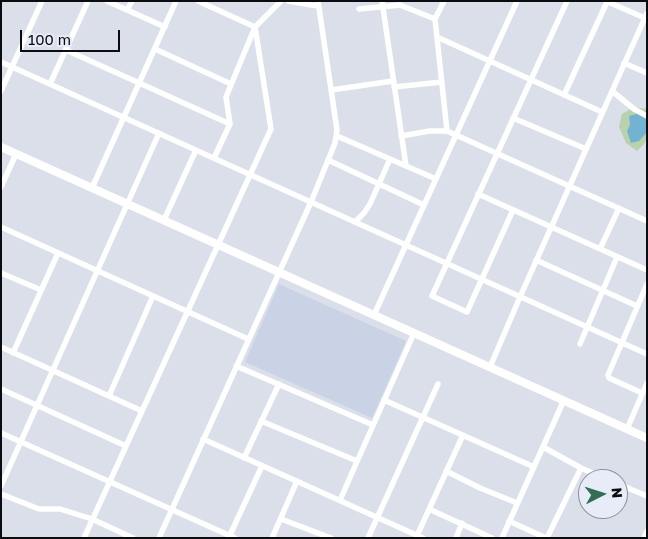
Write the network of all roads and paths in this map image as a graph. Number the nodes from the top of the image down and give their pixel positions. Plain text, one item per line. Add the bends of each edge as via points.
1 (42, 1) edge
2 (88, 1) edge
3 (107, 1) edge
4 (132, 1) edge
5 (176, 1) edge
6 (198, 1) edge
7 (281, 1) edge
8 (288, 1) edge
9 (444, 1) edge
10 (517, 1) edge
11 (567, 1) edge
12 (607, 1) edge
13 (318, 3) edge
14 (382, 4) edge
15 (359, 9) dead end
16 (127, 10) junction
17 (646, 17) edge
18 (435, 20) junction
19 (165, 27) junction
20 (255, 27) junction
21 (437, 37) junction
22 (155, 49) junction
23 (66, 50) junction
24 (490, 61) junction
25 (1, 62) edge
26 (624, 63) junction
27 (12, 67) junction
28 (647, 73) edge
29 (531, 80) junction
30 (442, 82) junction
31 (139, 83) junction
32 (50, 84) junction
33 (231, 84) junction
34 (394, 84) junction
35 (331, 90) junction
36 (1, 91) edge
37 (612, 91) junction
38 (564, 95) junction
39 (602, 112) junction
40 (647, 116) edge
41 (124, 117) junction
42 (513, 118) junction
43 (230, 124) junction
44 (447, 131) junction
45 (159, 133) junction
46 (456, 135) junction
47 (337, 136) junction
48 (401, 136) junction
49 (1, 147) edge
50 (586, 149) junction
51 (196, 150) junction
52 (497, 153) junction
53 (16, 154) junction
54 (214, 158) junction
55 (390, 159) junction
56 (328, 160) junction
57 (406, 166) junction
58 (250, 174) junction
59 (436, 179) junction
60 (379, 184) junction
61 (569, 186) junction
62 (1, 187) edge
63 (92, 188) junction
64 (478, 194) junction
65 (311, 202) junction
66 (127, 204) junction
67 (424, 205) junction
68 (619, 208) junction
69 (513, 210) junction
70 (164, 220) junction
71 (647, 221) edge
72 (355, 222) junction
73 (1, 227) edge
74 (551, 227) junction
75 (218, 245) junction
76 (406, 245) junction
77 (600, 249) junction
78 (58, 253) junction
79 (617, 256) junction
80 (536, 260) junction
81 (446, 263) junction
82 (647, 270) edge
83 (97, 271) junction
84 (278, 272) junction
85 (1, 273) edge
86 (482, 280) junction
87 (647, 284) edge
88 (41, 290) junction
89 (602, 290) junction
90 (153, 296) junction
91 (520, 297) junction
92 (637, 306) junction
93 (188, 311) junction
94 (374, 315) junction
95 (586, 327) junction
96 (414, 333) junction
97 (248, 338) junction
98 (621, 342) junction
99 (580, 344) dead end
100 (1, 347) edge
101 (13, 353) junction
102 (647, 354) edge
103 (236, 366) junction
104 (490, 367) junction
105 (53, 371) junction
106 (647, 383) edge
107 (279, 384) junction
108 (438, 384) dead end
109 (1, 390) edge
110 (642, 393) junction
111 (109, 396) junction
112 (384, 400) junction
113 (564, 400) junction
114 (37, 406) junction
115 (142, 411) junction
116 (422, 417) junction
117 (261, 421) junction
118 (373, 425) junction
119 (626, 429) junction
120 (1, 433) edge
121 (462, 435) junction
122 (647, 438) edge
123 (203, 439) junction
124 (21, 442) junction
125 (126, 446) junction
126 (543, 447) junction
127 (244, 458) junction
128 (357, 461) junction
129 (262, 466) junction
130 (534, 467) junction
131 (581, 468) joint
132 (446, 471) junction
133 (297, 481) junction
134 (110, 482) junction
135 (1, 486) edge
136 (628, 488) edge
137 (1, 494) edge
138 (647, 496) edge
139 (340, 500) junction
140 (517, 503) junction
141 (171, 509) junction
142 (429, 510) junction
143 (378, 517) junction
144 (92, 519) junction
145 (280, 519) junction
146 (510, 521) junction
147 (462, 523) junction
148 (647, 531) edge
149 (231, 537) edge
150 (419, 537) edge
151 (84, 538) edge
152 (133, 538) edge
153 (158, 538) edge
154 (272, 538) edge
155 (331, 538) edge
156 (368, 538) edge
157 (456, 538) edge
158 (492, 538) edge
159 (502, 538) edge
160 (547, 538) edge
161 (644, 538) edge

1 - 27 street
2 - 23 street
3 - 16 street
4 - 16 street
5 - 19 street
6 - 20 street
7 - 20 street
8 - 13 street
9 - 18 street
10 - 24 street
11 - 29 street
12 - 17 street
12 - 38 street
13 - 35 street
14 - 15 street
14 - 18 street via 400,5
14 - 34 street
16 - 19 street
17 - 26 street
18 - 21 street
19 - 22 street
20 - 33 street
20 - 58 street via 271,129
21 - 24 street
21 - 30 street
22 - 31 street
22 - 33 street
23 - 31 street
23 - 32 street
24 - 29 street
24 - 46 street
25 - 27 street
26 - 28 street
26 - 37 street
27 - 32 street
27 - 36 street
29 - 38 street
29 - 42 street
30 - 34 street
30 - 44 street
31 - 41 street
31 - 43 street
32 - 41 street
33 - 43 street via 226,97
34 - 35 street
34 - 48 street
35 - 47 street
37 - 39 street
37 - 40 street via 634,110
38 - 39 street
39 - 50 street
41 - 45 street
41 - 63 street
42 - 50 street
42 - 52 street
43 - 54 street
44 - 46 street
44 - 48 street
45 - 51 street
45 - 66 street
46 - 52 street
46 - 59 street
47 - 55 street
47 - 56 street
48 - 57 street
49 - 53 street
50 - 61 street
51 - 54 street
51 - 70 street
52 - 61 street
52 - 64 street
53 - 62 street
53 - 63 street
54 - 58 street
55 - 57 street
55 - 60 street
56 - 60 street
56 - 65 street
57 - 59 street
58 - 65 street
58 - 75 street
59 - 67 street
60 - 67 street
60 - 72 street via 364,213
61 - 68 street
61 - 74 street
63 - 66 street
64 - 69 street
64 - 81 street
65 - 72 street
65 - 84 street
66 - 70 street
66 - 83 street
67 - 76 street
68 - 71 street
68 - 77 street
69 - 74 street
69 - 86 street
70 - 75 street
72 - 76 street
73 - 78 street
74 - 77 street
74 - 80 street
75 - 84 street
75 - 93 street
76 - 81 street
76 - 94 street
77 - 79 street
78 - 83 street
78 - 88 street
79 - 82 street
79 - 89 street
80 - 89 street
80 - 91 street
81 - 86 street
81 - 86 street via 432,296 465,312 469,310
83 - 90 street
83 - 105 street
84 - 94 street
84 - 97 street
85 - 88 street
86 - 91 street
87 - 92 street
88 - 101 street
89 - 92 street
89 - 95 street
90 - 93 street
90 - 111 street
91 - 95 street
91 - 104 street
92 - 98 street
93 - 97 street
93 - 115 street
94 - 96 street
95 - 98 street
95 - 99 street
96 - 104 street
96 - 112 street
97 - 103 street
98 - 102 street
98 - 110 street via 608,375
100 - 101 street
101 - 105 street
103 - 107 street
103 - 123 street
104 - 113 street
105 - 111 street
105 - 114 street
106 - 110 street
107 - 117 street
107 - 118 street
108 - 116 street
109 - 114 street
110 - 119 street
111 - 115 street
112 - 116 street
112 - 118 street
113 - 119 street
113 - 126 street
114 - 124 street
114 - 125 street
115 - 125 street
116 - 121 street
116 - 143 street
117 - 127 street
117 - 128 street
118 - 128 street
119 - 122 street
120 - 124 street
121 - 130 street
121 - 132 street
123 - 127 street
123 - 141 street
124 - 134 street
124 - 135 street
125 - 134 street
126 - 130 street
126 - 131 street
127 - 129 street
128 - 139 street
129 - 133 street
129 - 149 street
130 - 140 street
131 - 160 street
132 - 140 street
132 - 142 street
133 - 139 street
133 - 145 street
134 - 141 street
134 - 144 street
136 - 138 street
137 - 144 street via 39,509 60,509
139 - 143 street
140 - 146 street
141 - 149 street
141 - 153 street
142 - 147 street
142 - 150 street
143 - 150 street
143 - 156 street
144 - 151 street
144 - 152 street
145 - 154 street
145 - 155 street
146 - 159 street
146 - 160 street
147 - 157 street
147 - 158 street
148 - 161 street

